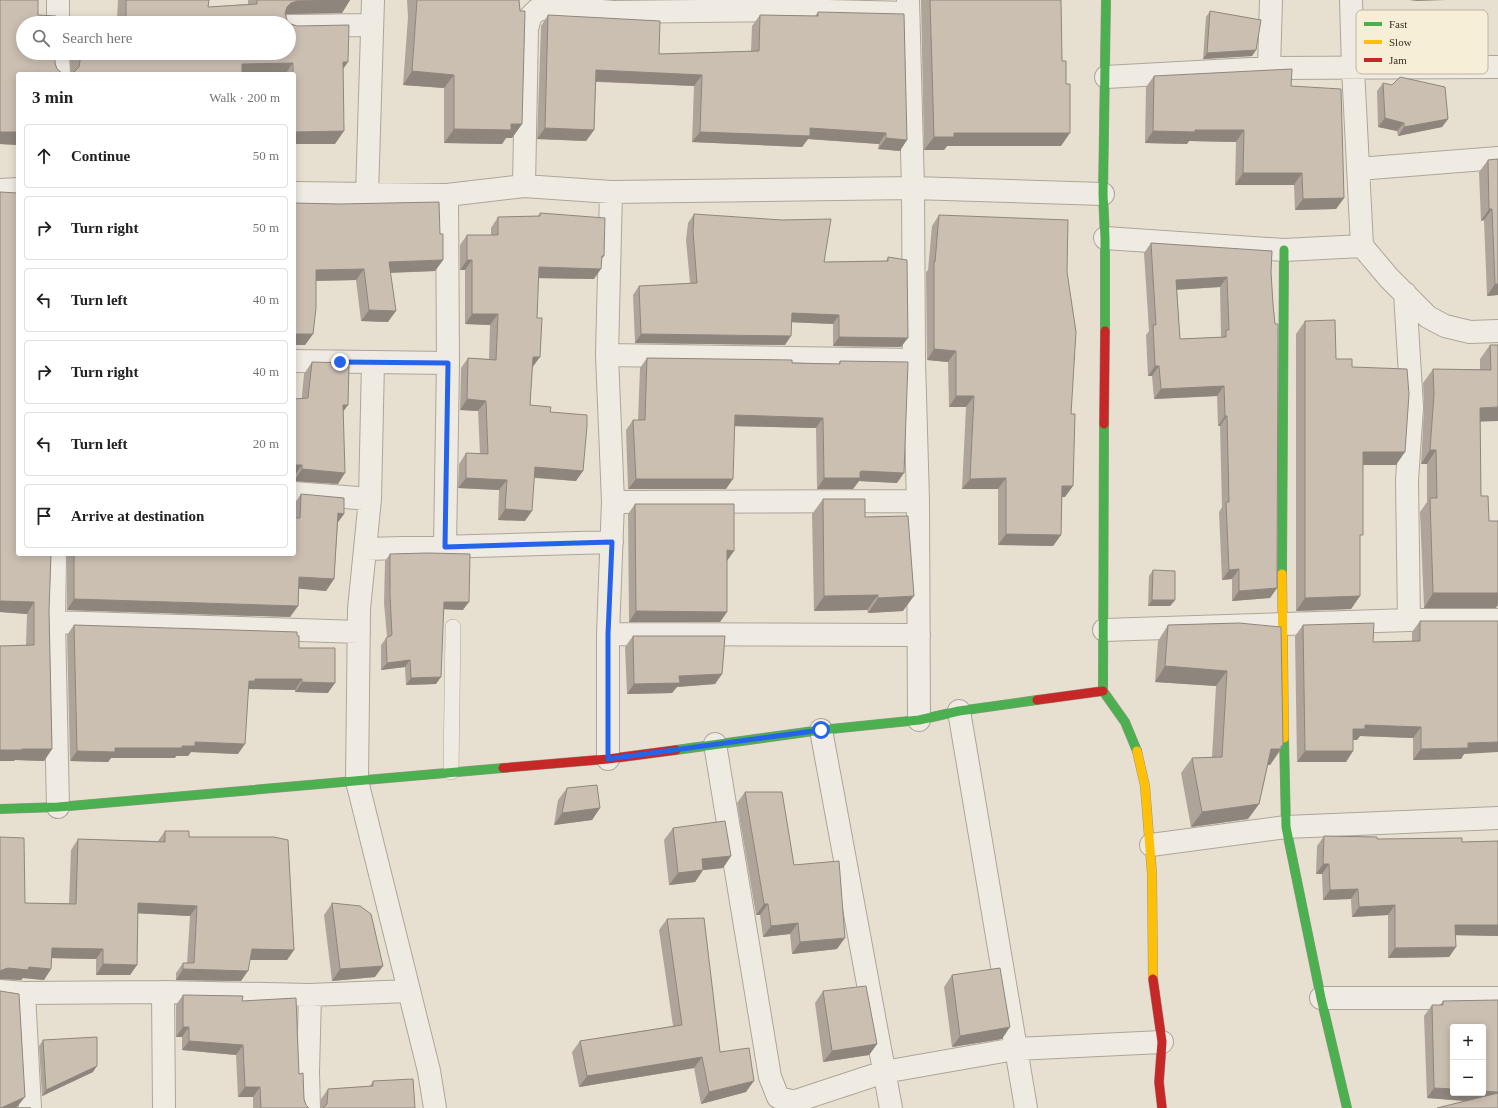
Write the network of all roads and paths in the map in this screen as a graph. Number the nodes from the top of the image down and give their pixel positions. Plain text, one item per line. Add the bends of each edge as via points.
1 (58, 0) edge
2 (373, 0) edge
3 (1106, 0) edge
4 (1271, 0) edge
5 (1351, 0) edge
6 (537, 5) edge
7 (613, 6) edge
8 (908, 7) edge
9 (58, 16) edge
10 (371, 25) junction
11 (296, 26) edge
12 (58, 60) edge
13 (1488, 67) edge
14 (1498, 67) edge
15 (1269, 68) junction
16 (1353, 68) junction
17 (1356, 68) edge
18 (59, 72) edge
19 (1106, 77) junction
20 (1498, 158) edge
21 (1358, 168) junction
22 (524, 186) junction
23 (913, 188) junction
24 (16, 189) edge
25 (0, 190) edge
26 (611, 192) junction
27 (296, 193) edge
28 (1103, 194) junction
29 (367, 195) junction
30 (446, 195) junction
31 (1105, 238) junction
32 (1362, 246) junction
33 (1284, 250) junction
34 (1405, 293) junction
35 (1498, 331) edge
36 (607, 355) junction
37 (914, 360) junction
38 (296, 361) edge
39 (373, 362) junction
40 (448, 363) junction
41 (296, 493) edge
42 (370, 499) junction
43 (918, 501) junction
44 (612, 502) junction
45 (612, 542) junction
46 (445, 547) junction
47 (366, 549) junction
48 (55, 556) edge
49 (1409, 620) junction
50 (1498, 620) edge
51 (54, 622) junction
52 (1282, 623) junction
53 (453, 627) dead end
54 (1104, 630) junction
55 (359, 632) junction
56 (608, 634) junction
57 (919, 635) junction
58 (1103, 691) junction
59 (959, 711) junction
60 (919, 720) junction
61 (821, 730) junction
62 (715, 744) junction
63 (608, 759) junction
64 (451, 772) junction
65 (357, 781) junction
66 (58, 807) junction
67 (0, 809) edge
68 (1498, 818) edge
69 (1286, 827) junction
70 (1151, 845) junction
71 (0, 991) edge
72 (409, 991) junction
73 (163, 992) junction
74 (24, 993) junction
75 (310, 996) junction
76 (1321, 998) junction
77 (1498, 998) edge
78 (1162, 1042) junction
79 (1015, 1049) junction
80 (884, 1072) junction
81 (30, 1108) edge
82 (164, 1108) edge
83 (309, 1108) edge
84 (435, 1108) edge
85 (890, 1108) edge
86 (1026, 1108) edge
87 (1162, 1108) edge
88 (1347, 1108) edge

1 - 9 street
2 - 10 street
3 - 19 street
4 - 15 street
5 - 16 street
6 - 7 street via 548,8
6 - 22 street via 527,29
7 - 8 street via 786,10
8 - 23 street
10 - 11 street
10 - 29 street
12 - 18 street
13 - 14 street
15 - 16 street
15 - 19 street
16 - 17 street
16 - 21 street
19 - 28 street
20 - 21 street
21 - 32 street
22 - 26 street
22 - 30 street
23 - 26 street
23 - 28 street
23 - 37 street
24 - 25 street
26 - 36 street
27 - 29 street
28 - 31 street
29 - 30 street
30 - 40 street
31 - 33 street
31 - 54 street
32 - 33 street
32 - 34 street
33 - 52 street
34 - 35 street via 1428,317 1445,326 1470,332
34 - 49 street via 1412,408 1408,480
36 - 37 street
36 - 44 street
37 - 43 street
38 - 39 street
39 - 40 street
39 - 42 street
40 - 46 street
41 - 42 street
42 - 47 street
43 - 44 street
43 - 57 street
44 - 45 street
45 - 46 street
45 - 56 street
46 - 47 street
47 - 55 street
48 - 51 street
49 - 50 street
49 - 52 street
51 - 55 street
51 - 66 street
52 - 54 street
52 - 69 street
53 - 64 lane
54 - 58 street
55 - 65 street
56 - 57 street
56 - 63 street
57 - 60 street
58 - 59 street
58 - 70 street via 1125,722 1139,756 1146,786
59 - 60 street
59 - 79 street
60 - 61 street
61 - 62 street
61 - 80 street
62 - 63 street
62 - 80 street via 770,1077 778,1097 793,1102
63 - 64 street
64 - 65 street
65 - 66 street
65 - 72 street
66 - 67 street
68 - 69 street
69 - 70 street
69 - 76 street
70 - 78 street via 1152,975
71 - 74 street
72 - 75 street
72 - 84 street
73 - 74 street
73 - 75 street
73 - 82 street
74 - 81 street
75 - 83 street
76 - 77 street
76 - 88 street
78 - 79 street
78 - 87 street via 1159,1082
79 - 80 street
79 - 86 street
80 - 85 street

